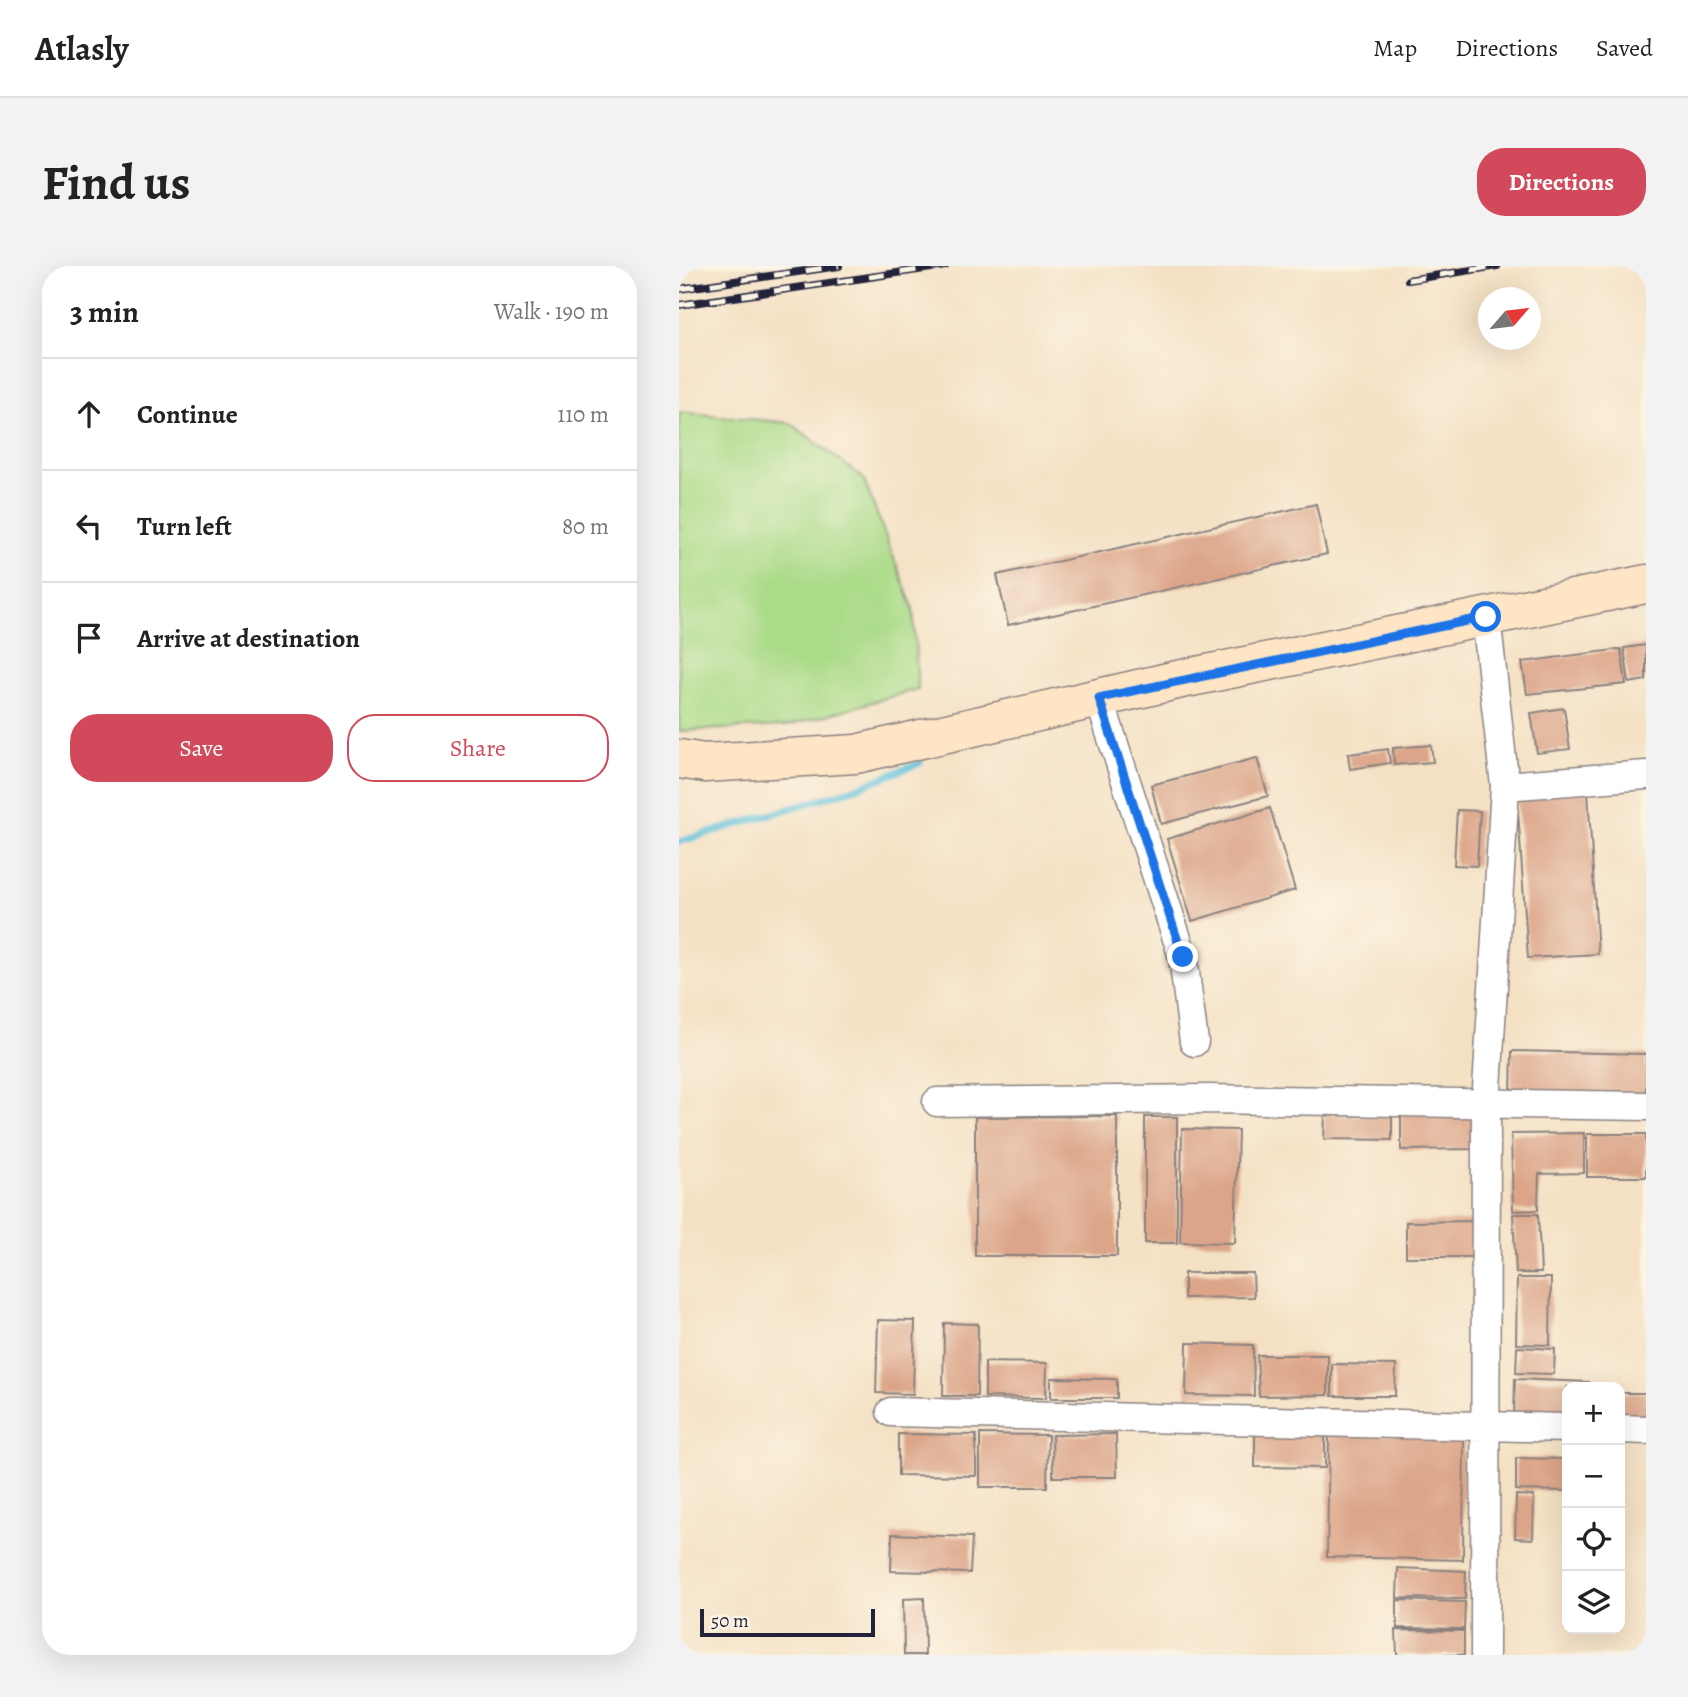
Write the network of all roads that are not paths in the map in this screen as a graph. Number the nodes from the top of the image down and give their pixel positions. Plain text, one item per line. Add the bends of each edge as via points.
1 (1646, 584) edge
2 (1486, 617) junction
3 (1099, 698) junction
4 (679, 760) edge
5 (1646, 775) edge
6 (1505, 786) junction
7 (1194, 1042) dead end
8 (937, 1102) dead end
9 (1486, 1106) junction
10 (1646, 1106) edge
11 (891, 1412) dead end
12 (1485, 1427) junction
13 (1562, 1428) edge
14 (1625, 1429) edge
15 (1646, 1430) edge
16 (1485, 1655) edge

1 - 2 main road
2 - 3 main road
2 - 6 street
3 - 4 main road via 856,754
3 - 7 street via 1183,957
5 - 6 street
6 - 9 street
8 - 9 street via 1209,1099
9 - 10 street
9 - 12 street
11 - 12 street
12 - 13 street
12 - 16 street
14 - 15 street

